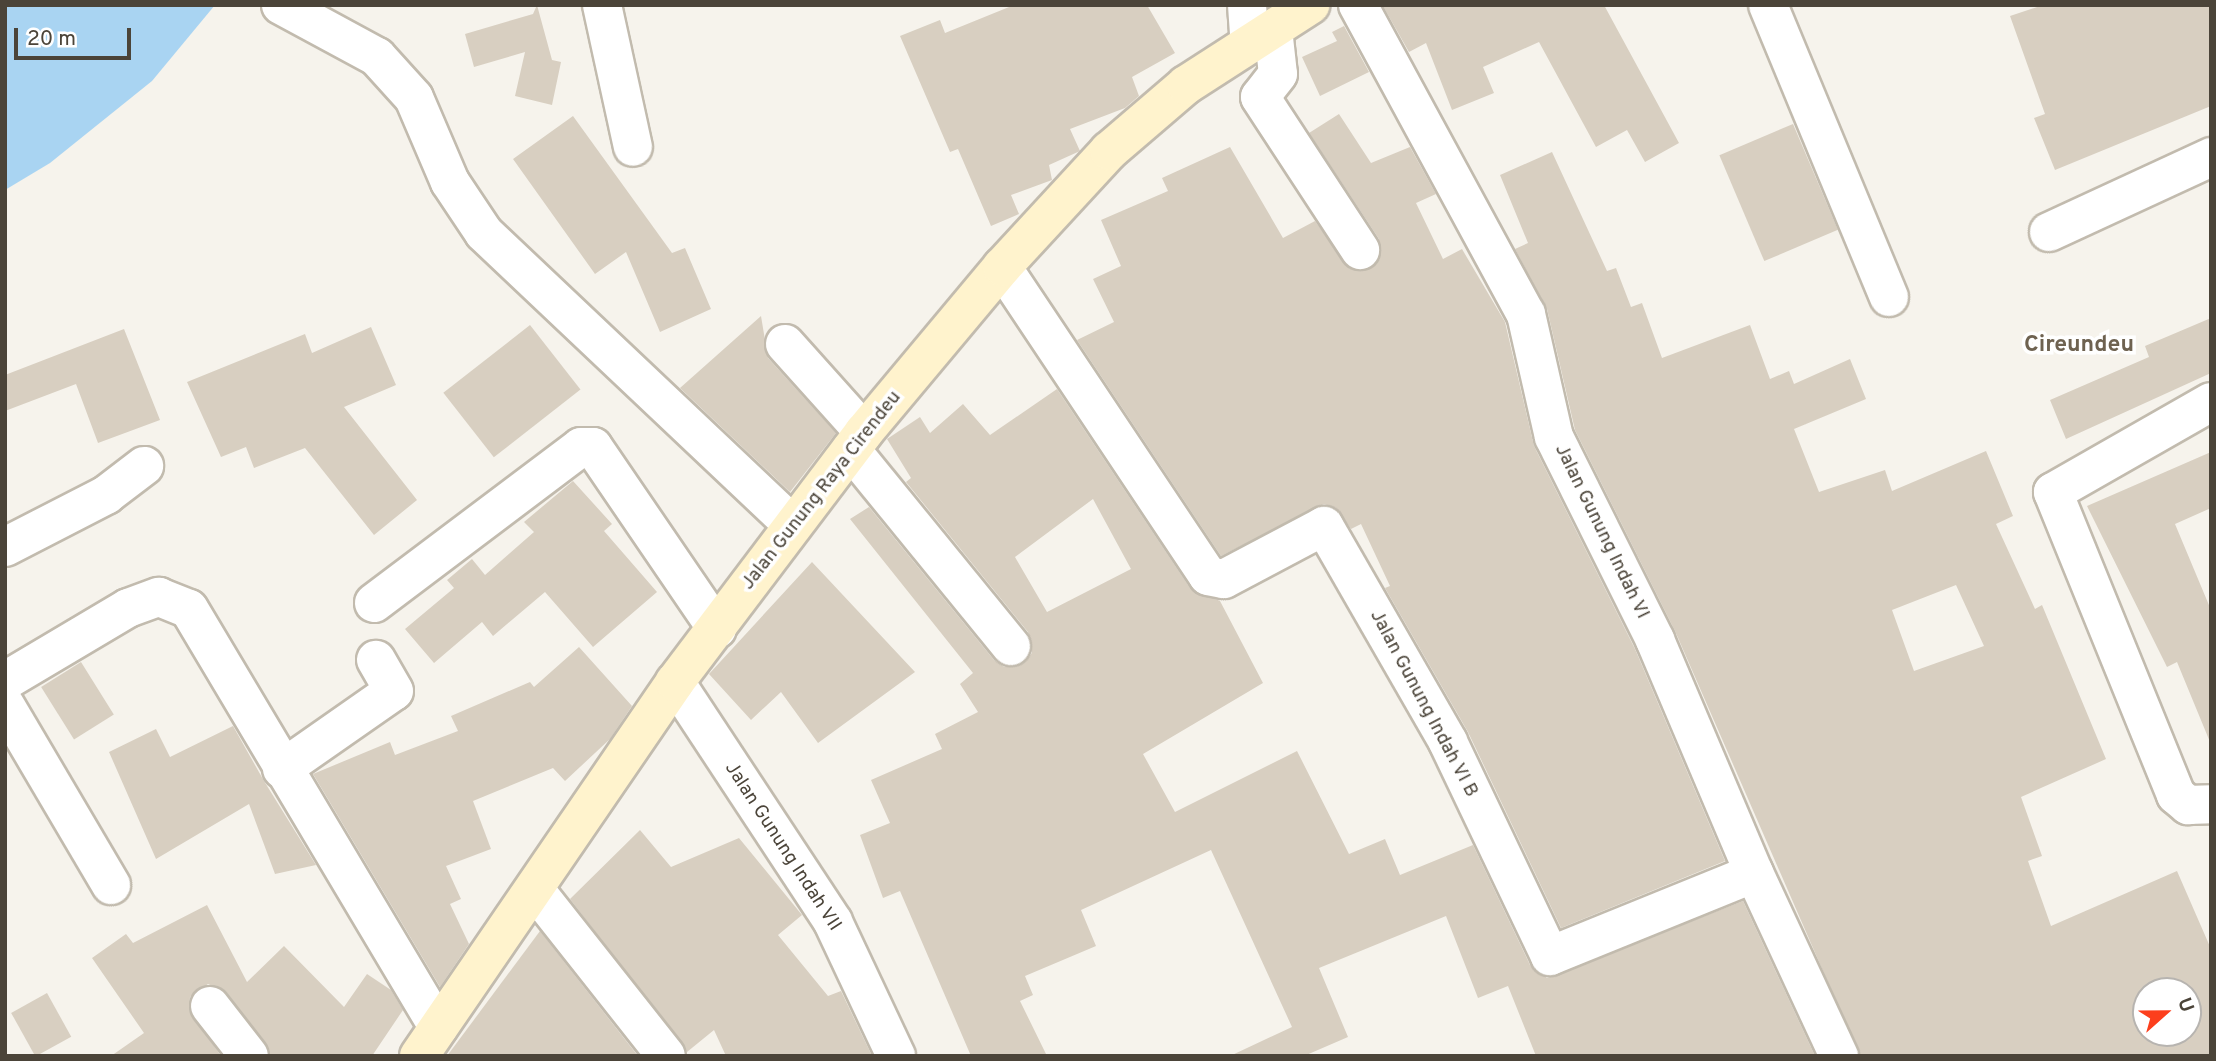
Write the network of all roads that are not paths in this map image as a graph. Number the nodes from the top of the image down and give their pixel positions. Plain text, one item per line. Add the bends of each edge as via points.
1 (281, 5) edge
2 (602, 5) edge
3 (1310, 5) edge
4 (1358, 5) edge
5 (1768, 5) edge
6 (1257, 26) edge
7 (633, 147) dead end
8 (2211, 157) edge
9 (2049, 232) dead end
10 (1360, 250) dead end
11 (1002, 267) junction
12 (1889, 297) dead end
13 (785, 344) dead end
14 (2211, 402) edge
15 (858, 441) junction
16 (144, 466) dead end
17 (793, 524) junction
18 (5, 547) edge
19 (374, 603) dead end
20 (717, 629) junction
21 (1011, 646) dead end
22 (376, 660) dead end
23 (5, 681) edge
24 (675, 682) junction
25 (5, 705) edge
26 (282, 769) junction
27 (2211, 804) edge
28 (1754, 873) junction
29 (111, 886) dead end
30 (535, 890) junction
31 (210, 1006) dead end
32 (428, 1042) edge
33 (249, 1056) edge
34 (666, 1056) edge
35 (896, 1056) edge
36 (1839, 1056) edge

1 - 17 street via 377,57 414,98 450,182 484,233
2 - 7 street
3 - 6 street, Jalan Gunung Raya Cirendeu
4 - 28 street, Jalan Gunung Indah VI via 1531,324 1554,437 1655,640
5 - 12 street
6 - 10 street via 1278,74 1260,97
6 - 11 street, Jalan Gunung Raya Cirendeu via 1108,150
8 - 9 street
11 - 15 street, Jalan Gunung Raya Cirendeu
11 - 28 street, Jalan Gunung Indah VI B via 1208,576 1224,579 1324,526 1448,742 1552,958
13 - 15 street
14 - 27 street via 2053,492 2176,796 2188,805
15 - 17 street, Jalan Gunung Raya Cirendeu
15 - 21 street
16 - 18 street via 106,495
17 - 20 street, Jalan Gunung Raya Cirendeu
19 - 20 street via 582,447 593,447
20 - 24 street, Jalan Gunung Raya Cirendeu
22 - 26 street via 394,691
23 - 26 street via 128,608 159,597 189,609
24 - 30 street, Jalan Gunung Raya Cirendeu
24 - 35 street, Jalan Gunung Indah VII via 833,922
25 - 29 street
26 - 32 street
28 - 36 street
30 - 32 street, Jalan Gunung Raya Cirendeu
30 - 34 street
31 - 33 street

